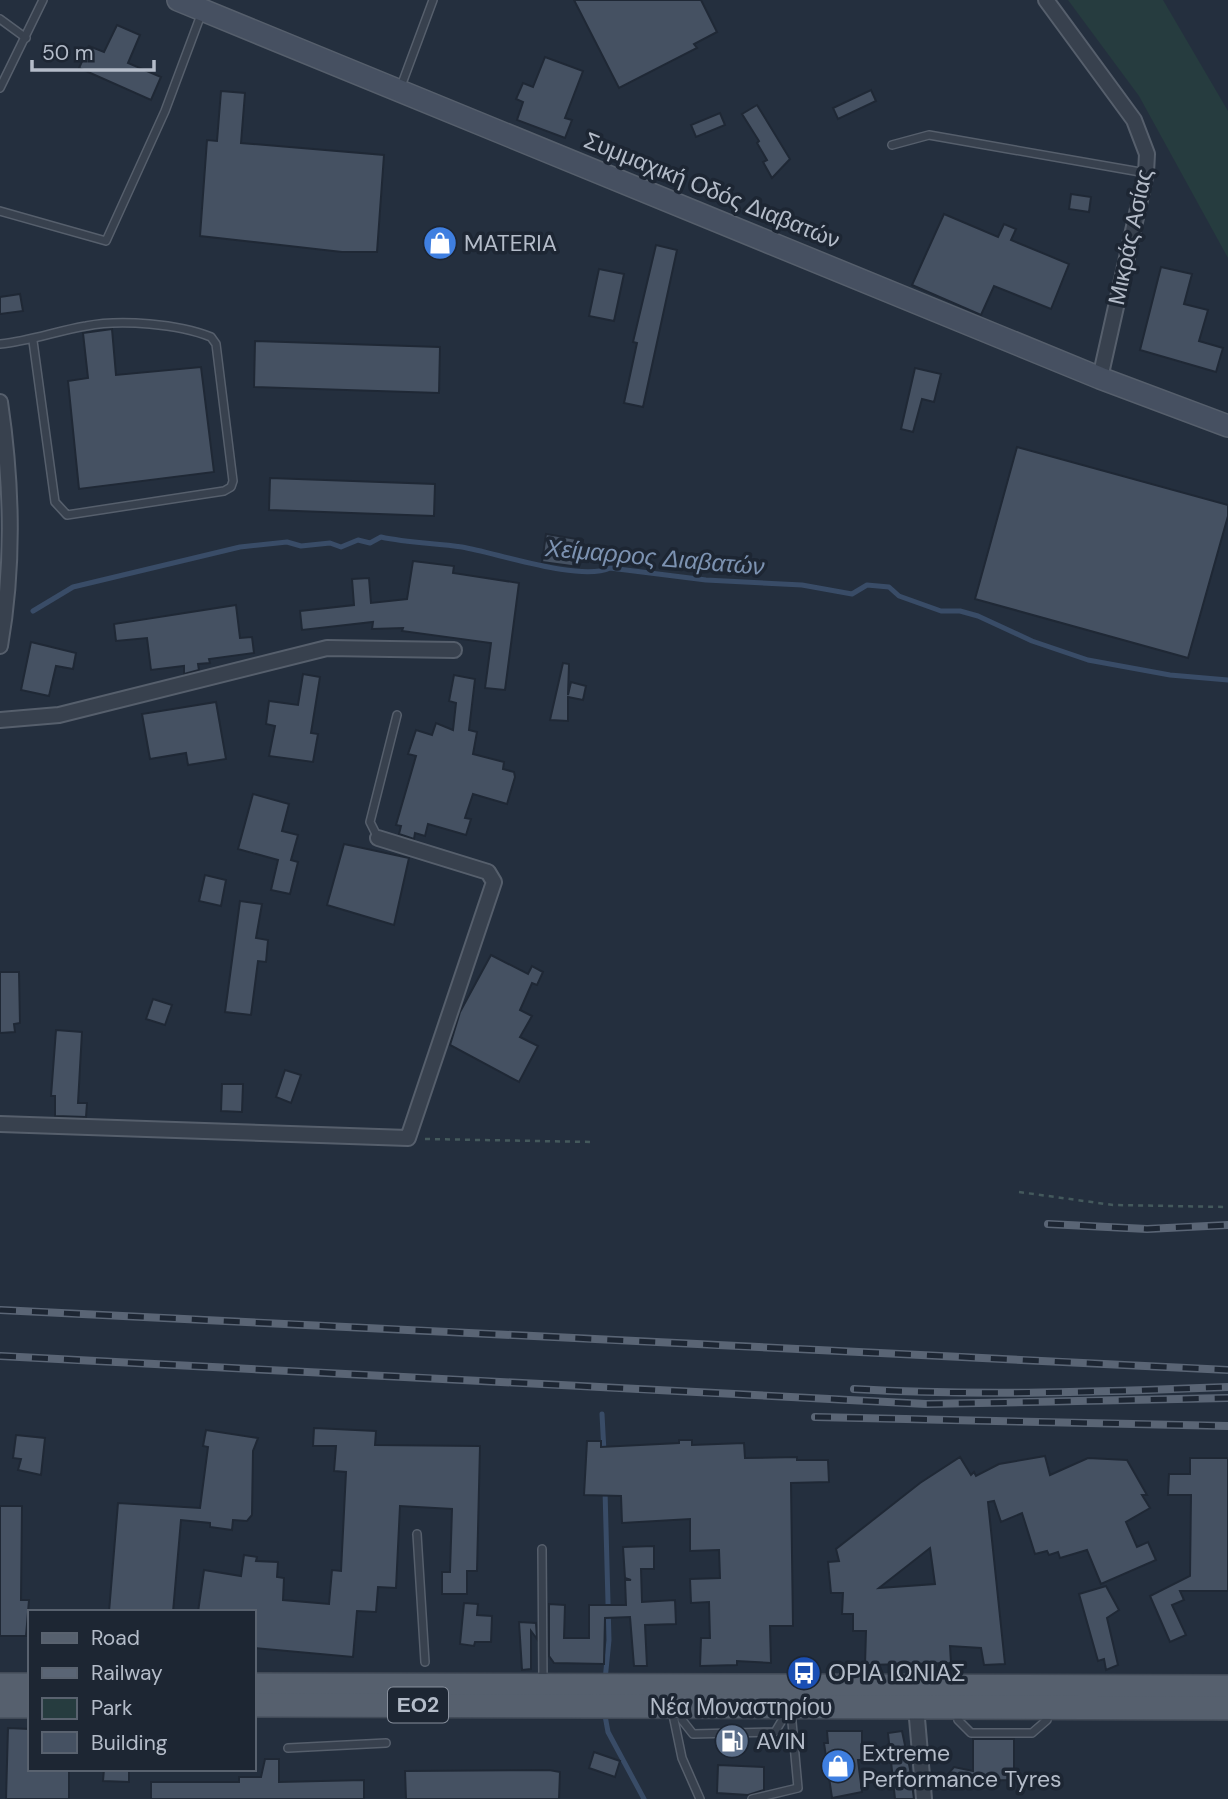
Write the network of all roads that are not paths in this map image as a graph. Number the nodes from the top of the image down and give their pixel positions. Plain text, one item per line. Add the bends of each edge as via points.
1 (43, 0) edge
2 (178, 0) edge
3 (433, 0) edge
4 (1046, 0) edge
5 (202, 11) junction
6 (0, 19) edge
7 (26, 38) junction
8 (0, 88) edge
9 (399, 90) junction
10 (892, 145) dead end
11 (1146, 173) junction
12 (0, 211) edge
13 (33, 341) junction
14 (0, 344) edge
15 (1100, 378) junction
16 (0, 405) edge
17 (1228, 426) edge
18 (0, 646) edge
19 (454, 650) dead end
20 (397, 715) dead end
21 (0, 720) edge
22 (378, 838) joint
23 (0, 1124) edge
24 (417, 1534) dead end
25 (542, 1549) dead end
26 (425, 1662) dead end
27 (0, 1685) edge
28 (28, 1685) edge
29 (256, 1685) edge
30 (544, 1685) junction
31 (1228, 1687) edge
32 (647, 1697) junction
33 (256, 1705) edge
34 (0, 1706) edge
35 (28, 1706) edge
36 (916, 1707) junction
37 (1228, 1708) edge
38 (677, 1714) junction
39 (786, 1715) junction
40 (958, 1720) dead end
41 (1048, 1720) dead end
42 (386, 1743) dead end
43 (288, 1748) dead end
44 (700, 1799) edge
45 (752, 1799) edge
46 (924, 1799) edge

1 - 7 lane
2 - 5 street, Συμμαχική Οδός Διαβατών
3 - 9 lane
4 - 11 street, Μικράς Ασίας via 1134,120 1147,154
5 - 9 street, Συμμαχική Οδός Διαβατών
5 - 12 lane via 165,111 106,240
6 - 7 lane
7 - 8 lane
9 - 15 street, Συμμαχική Οδός Διαβατών
10 - 11 lane via 929,135
11 - 15 street, Μικράς Ασίας
13 - 13 lane via 55,502 60,510 67,514 230,487 233,481 216,344 211,337 123,323 83,326
13 - 14 lane
15 - 17 street, Συμμαχική Οδός Διαβατών
16 - 18 street via 10,515
19 - 21 street via 327,648 84,709
20 - 22 lane via 370,821
22 - 23 street via 488,872 495,883 408,1138
24 - 26 lane
25 - 30 lane
27 - 28 main road
29 - 30 main road, Νέα Μοναστηρίου / ΕΟ2
30 - 32 main road, Νέα Μοναστηρίου / ΕΟ2
31 - 32 main road, Νέα Μοναστηρίου / ΕΟ2
32 - 33 main road, Νέα Μοναστηρίου / ΕΟ2 via 582,1708
32 - 38 main road, Νέα Μοναστηρίου / ΕΟ2
34 - 35 main road
36 - 37 main road, Νέα Μοναστηρίου / ΕΟ2
36 - 39 main road, Νέα Μοναστηρίου / ΕΟ2
36 - 46 street
38 - 39 main road, Νέα Μοναστηρίου / ΕΟ2
38 - 44 lane via 682,1758
39 - 45 lane via 799,1788
40 - 41 lane via 971,1733 1032,1734
42 - 43 lane

